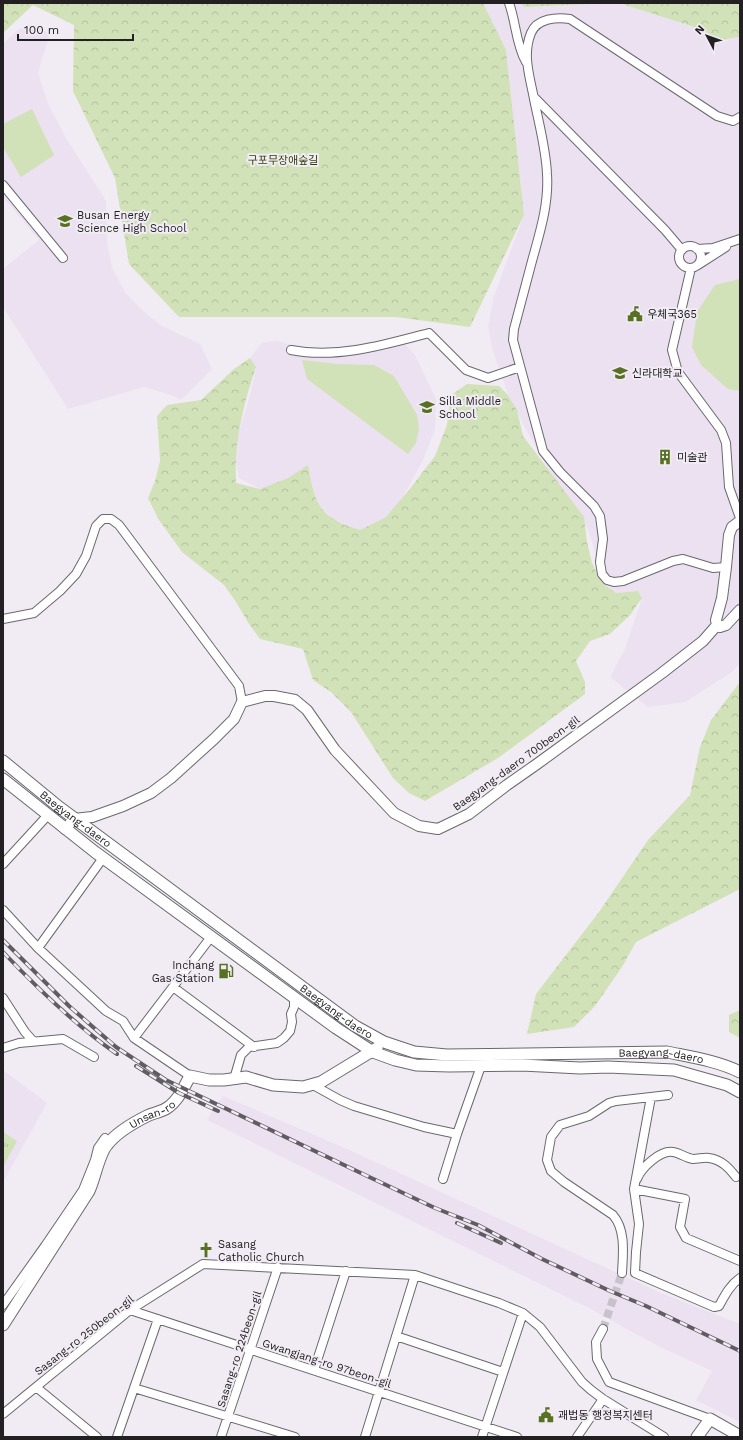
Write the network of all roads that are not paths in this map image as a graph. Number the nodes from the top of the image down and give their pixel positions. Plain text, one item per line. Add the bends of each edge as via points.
1 (509, 3) edge
2 (527, 63) junction
3 (534, 97) junction
4 (740, 117) edge
5 (3, 185) edge
6 (737, 240) edge
7 (697, 249) junction
8 (682, 250) junction
9 (63, 258) dead end
10 (694, 266) junction
11 (291, 350) dead end
12 (520, 367) junction
13 (740, 520) edge
14 (726, 567) junction
15 (740, 610) edge
16 (3, 619) edge
17 (717, 625) junction
18 (242, 702) junction
19 (3, 761) edge
20 (3, 779) edge
21 (48, 815) junction
22 (74, 818) junction
23 (65, 829) junction
24 (103, 858) junction
25 (3, 864) edge
26 (3, 910) edge
27 (212, 937) junction
28 (38, 948) junction
29 (173, 987) junction
30 (294, 997) junction
31 (3, 998) edge
32 (134, 1038) junction
33 (33, 1041) junction
34 (384, 1042) junction
35 (254, 1047) junction
36 (3, 1048) edge
37 (373, 1052) junction
38 (94, 1057) dead end
39 (481, 1066) junction
40 (740, 1072) edge
41 (190, 1076) junction
42 (234, 1079) junction
43 (313, 1085) junction
44 (740, 1092) edge
45 (668, 1095) dead end
46 (651, 1097) junction
47 (457, 1134) junction
48 (105, 1138) dead end
49 (736, 1177) dead end
50 (443, 1179) dead end
51 (634, 1189) junction
52 (740, 1261) edge
53 (278, 1268) junction
54 (346, 1271) junction
55 (622, 1273) tunnel mouth
56 (415, 1276) junction
57 (740, 1278) edge
58 (3, 1305) edge
59 (130, 1310) junction
60 (523, 1312) junction
61 (158, 1319) junction
62 (3, 1325) edge
63 (603, 1329) tunnel mouth
64 (396, 1336) junction
65 (250, 1349) junction
66 (314, 1370) junction
67 (503, 1372) junction
68 (36, 1387) junction
69 (134, 1388) junction
70 (379, 1392) junction
71 (603, 1399) junction
72 (3, 1414) edge
73 (228, 1417) junction
74 (710, 1418) junction
75 (485, 1427) junction
76 (740, 1436) edge
77 (97, 1437) edge
78 (117, 1437) edge
79 (221, 1437) edge
80 (295, 1437) edge
81 (365, 1437) edge
82 (482, 1437) edge
83 (516, 1437) edge
84 (577, 1437) edge
85 (664, 1437) edge
86 (698, 1437) edge

1 - 2 street via 520,52
2 - 3 street
2 - 4 street via 527,45 531,32 539,23 556,17 570,19 717,116 733,121
3 - 8 street
3 - 12 street via 547,173 547,201 514,328 513,340
5 - 9 street
6 - 7 street via 713,248
6 - 10 street
7 - 8 street via 690,247
7 - 10 street via 701,257
8 - 10 street via 680,262 686,268
10 - 13 street via 672,350 678,372 722,430 726,443 729,487
11 - 12 street via 337,353 429,333 466,370 488,378
12 - 14 street via 543,450 600,516 603,539 600,562 602,574 607,580 623,581 683,559 712,568
13 - 14 street via 732,527 729,535
14 - 17 street
15 - 17 street via 726,625
16 - 18 street via 34,613 60,592 76,574 86,556 96,526 103,519 111,519 119,525 239,686
17 - 18 street, Baegyang-daero 700beon-gil via 703,641 469,814 438,829 419,826 394,813 335,750 307,710 295,700 270,696
18 - 22 street via 234,719 214,739 171,778 151,792 92,817
19 - 22 main road, Baegyang-daero
20 - 21 main road, Baegyang-daero
21 - 23 main road, Baegyang-daero
21 - 25 street
22 - 23 street
22 - 34 main road, Baegyang-daero via 355,1026
23 - 24 main road, Baegyang-daero
24 - 27 main road, Baegyang-daero
24 - 28 street, Baegyang-daero
26 - 28 street
27 - 29 street
27 - 30 main road, Baegyang-daero
28 - 32 street via 106,1011 123,1021
29 - 32 street
29 - 35 street
30 - 35 street, Baegyang-daero via 290,1031 277,1043
30 - 37 main road, Baegyang-daero
31 - 33 street
32 - 41 street
33 - 36 street via 10,1044
33 - 38 street via 63,1039
34 - 37 main road
34 - 40 main road, Baegyang-daero via 414,1052 447,1055 667,1052 701,1059
35 - 42 street, Baegyang-daero via 249,1047 241,1055
37 - 39 main road, Baegyang-daero via 416,1065
37 - 43 main road
39 - 44 main road, Baegyang-daero via 674,1070 727,1085
39 - 47 street
41 - 42 main road via 208,1080
41 - 62 main road, Unsan-ro via 171,1105 131,1124 108,1143 101,1155 89,1191
42 - 43 main road via 246,1077 286,1087
43 - 47 street via 354,1106
45 - 46 street
46 - 51 street
46 - 55 street via 609,1103 589,1116 560,1125 551,1137 547,1160 551,1171 564,1182 618,1220 623,1244
47 - 50 street
48 - 58 street via 98,1148 83,1190
49 - 51 street via 721,1161 686,1157 671,1152 659,1155 647,1164 639,1174
51 - 52 street via 685,1199 680,1227 686,1238
51 - 57 street via 639,1224 635,1273 714,1307 719,1306 726,1292
53 - 54 street, Sasang-ro 250beon-gil
53 - 59 street, Sasang-ro 250beon-gil via 203,1264
53 - 65 street, Sasang-ro 224beon-gil
54 - 56 street, Sasang-ro 250beon-gil
54 - 66 street
56 - 60 street, Sasang-ro 250beon-gil
56 - 64 street
59 - 61 street, Gwangjang-ro 97beon-gil
59 - 68 street, Sasang-ro 250beon-gil
60 - 67 street
60 - 71 street via 540,1327 582,1382
61 - 65 street, Gwangjang-ro 97beon-gil
61 - 69 street
63 - 74 street via 596,1342 597,1359 609,1382
64 - 67 street
64 - 70 street
65 - 66 street, Gwangjang-ro 97beon-gil
65 - 73 street, Sasang-ro 224beon-gil
66 - 70 street, Gwangjang-ro 97beon-gil
67 - 75 street
68 - 72 street, Sasang-ro 250beon-gil
68 - 77 street
69 - 73 street
69 - 78 street
70 - 75 street, Gwangjang-ro 97beon-gil
70 - 81 street
71 - 84 street
71 - 85 street
73 - 79 street, Sasang-ro 224beon-gil
73 - 80 street
74 - 76 main road
74 - 86 main road
75 - 82 street
75 - 83 street, Gwangjang-ro 97beon-gil

